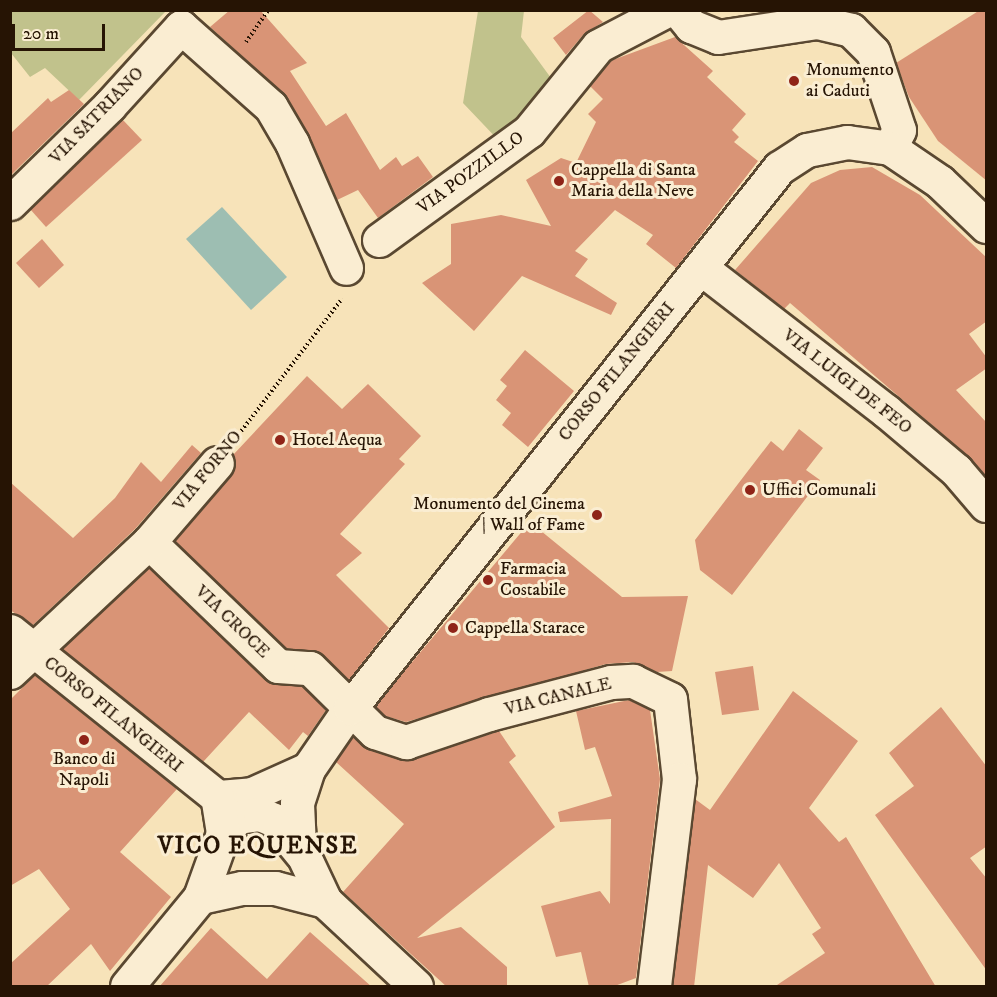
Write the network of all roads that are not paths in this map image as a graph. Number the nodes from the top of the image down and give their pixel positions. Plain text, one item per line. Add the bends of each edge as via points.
1 (667, 10) edge
2 (678, 10) edge
3 (890, 148) junction
4 (10, 202) edge
5 (987, 226) edge
6 (379, 240) dead end
7 (346, 268) road end
8 (700, 268) junction
9 (217, 462) road end
10 (987, 506) edge
11 (149, 542) junction
12 (18, 651) edge
13 (350, 708) junction
14 (308, 769) junction
15 (217, 797) junction
16 (224, 833) junction
17 (302, 855) junction
18 (200, 897) junction
19 (325, 901) junction
20 (127, 987) edge
21 (416, 987) edge
22 (654, 987) edge

1 - 6 street, VIA POZZILLO via 598,46 529,130
2 - 3 street via 691,26 718,37 817,22 852,30 873,52 899,130
3 - 5 street, CORSO FILANGIERI via 940,182
3 - 8 street, CORSO FILANGIERI via 847,142 807,150 779,168
4 - 7 street, VIA SATRIANO via 109,106 181,27 271,107 292,143
8 - 10 street, VIA LUIGI DE FEO via 886,411 956,470
8 - 13 street, CORSO FILANGIERI
9 - 11 street, VIA FORNO
11 - 12 street, VIA FORNO
11 - 13 street, VIA CROCE via 278,666 310,668
12 - 15 street, CORSO FILANGIERI
13 - 14 street, CORSO FILANGIERI
13 - 22 street, VIA CANALE via 375,732 406,742 489,714 611,682 633,681 670,699 680,779
14 - 15 street via 252,794
14 - 17 street via 297,803
15 - 16 street
16 - 17 street via 238,817 260,814 274,820
16 - 18 street
17 - 19 street
18 - 19 street via 242,888 275,888
18 - 20 street
19 - 21 street

